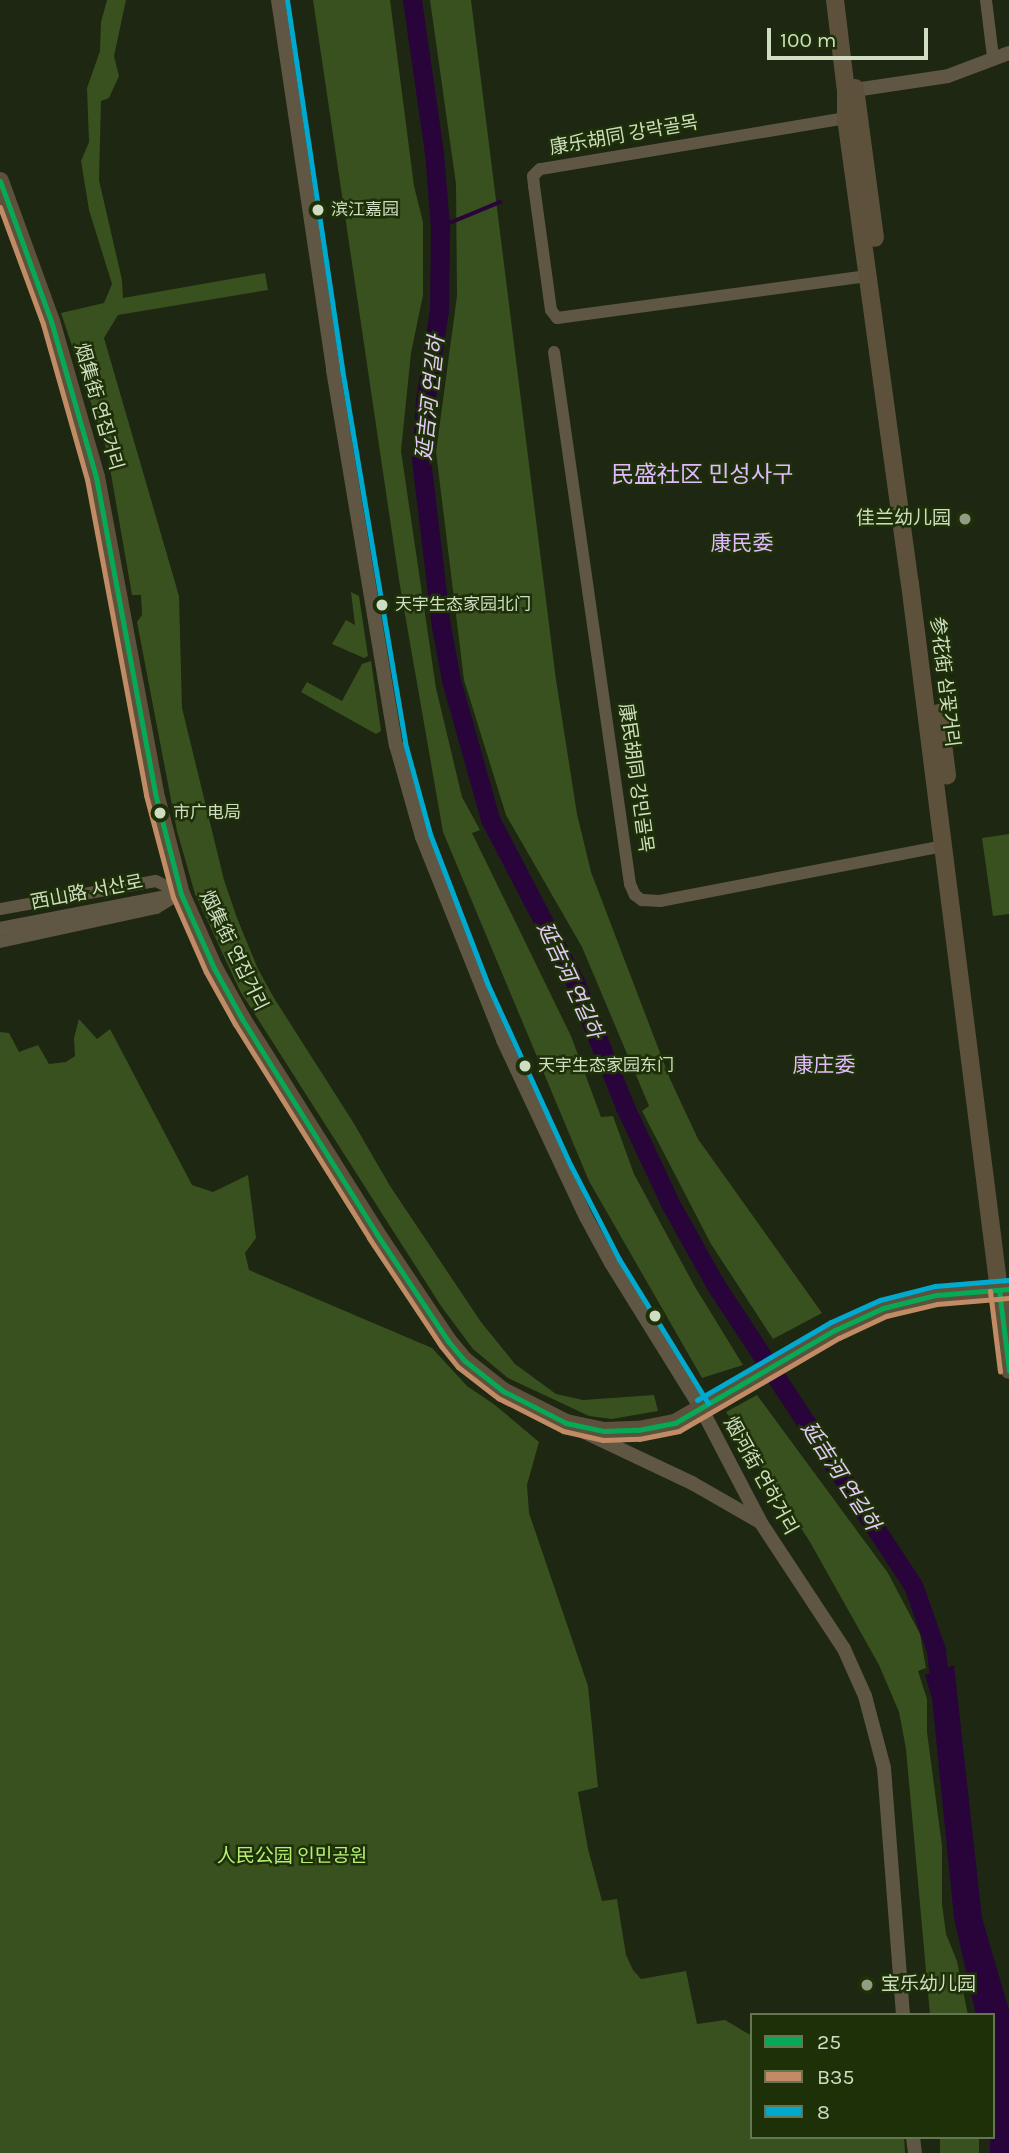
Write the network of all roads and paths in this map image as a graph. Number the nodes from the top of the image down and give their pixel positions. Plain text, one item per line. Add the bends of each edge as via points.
1 (278, 0) edge
2 (835, 0) edge
3 (844, 0) edge
4 (986, 0) edge
5 (1009, 53) edge
6 (993, 57) junction
7 (851, 90) junction
8 (846, 118) junction
9 (0, 181) edge
10 (869, 276) junction
11 (554, 352) dead end
12 (943, 846) junction
13 (181, 894) junction
14 (0, 909) edge
15 (0, 929) edge
16 (0, 942) edge
17 (1006, 1285) edge
18 (1009, 1370) edge
19 (701, 1408) junction
20 (566, 1423) junction
21 (761, 1523) junction
22 (903, 2013) edge

1 - 19 street, 烟河街 연하거리 via 333,370 396,745 422,837 480,988 563,1170 611,1263
2 - 7 main road, 参花街 삼꽃거리
3 - 7 main road, 参花街 삼꽃거리
4 - 6 street
5 - 6 street
6 - 7 street via 948,76
7 - 8 main road, 参花街 삼꽃거리
7 - 17 main road, 参花街 삼꽃거리 via 941,732
8 - 10 main road, 参花街 삼꽃거리
8 - 10 street, 康乐胡同 강락골목 via 540,169 533,176 547,282 553,314 562,318
9 - 13 main road, 烟集街 연집거리 via 51,321 96,477 155,793
10 - 12 main road, 参花街 삼꽃거리
11 - 12 street, 康民胡同 강민골목 via 635,895 660,901
12 - 17 main road, 参花街 삼꽃거리
13 - 14 street via 156,881
13 - 15 street, 西山路 서산로
13 - 16 street via 156,908
13 - 20 main road, 烟集街 연집거리 via 242,1019 448,1341 484,1378 533,1409
17 - 18 main road, 参花街 삼꽃거리
17 - 19 main road via 922,1297 883,1308
19 - 20 main road via 675,1423 638,1430 604,1431
19 - 21 street, 烟河街 연하거리
20 - 21 street, 烟集街 연집거리 via 692,1483
21 - 22 street, 烟河街 연하거리 via 844,1649 877,1737 884,1768

